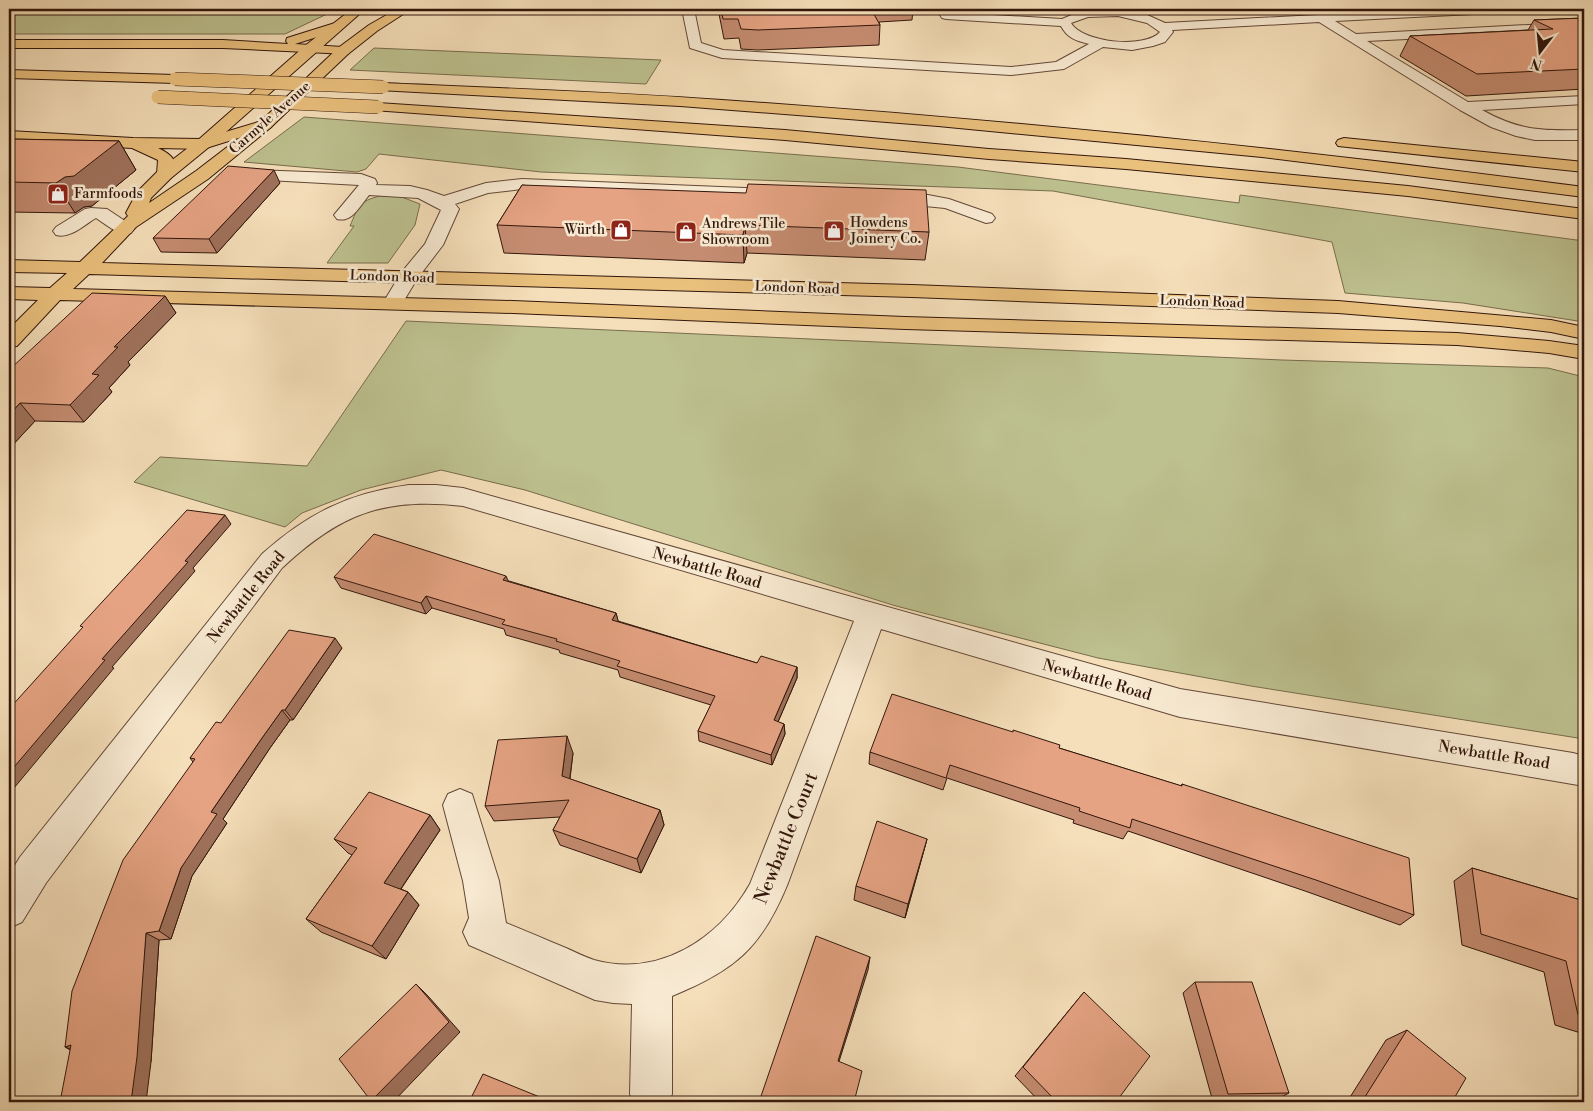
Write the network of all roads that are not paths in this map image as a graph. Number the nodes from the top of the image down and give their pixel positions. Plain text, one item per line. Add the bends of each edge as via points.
1 (359, 9) edge
2 (406, 9) edge
3 (688, 9) edge
4 (1493, 9) edge
5 (1097, 10) edge
6 (946, 15) dead end
7 (1321, 18) junction
8 (1065, 23) junction
9 (1584, 26) edge
10 (1163, 27) junction
11 (335, 28) junction
12 (1354, 38) junction
13 (1102, 43) junction
14 (9, 44) edge
15 (253, 45) junction
16 (311, 48) junction
17 (343, 51) junction
18 (9, 74) edge
19 (154, 97) dead end
20 (1584, 100) edge
21 (719, 104) junction
22 (1465, 107) junction
23 (265, 125) junction
24 (1584, 135) edge
25 (9, 136) edge
26 (1251, 136) dead end
27 (1330, 142) dead end
28 (133, 143) junction
29 (204, 144) junction
30 (1126, 164) junction
31 (1584, 167) edge
32 (165, 174) junction
33 (254, 176) edge
34 (364, 190) junction
35 (1584, 192) edge
36 (789, 195) edge
37 (869, 198) edge
38 (444, 202) junction
39 (1584, 214) edge
40 (343, 215) dead end
41 (986, 218) dead end
42 (128, 226) junction
43 (1584, 228) edge
44 (62, 231) dead end
45 (9, 266) edge
46 (84, 268) junction
47 (408, 277) junction
48 (9, 293) edge
49 (54, 295) junction
50 (393, 304) junction
51 (1584, 333) edge
52 (9, 341) edge
53 (1584, 353) edge
54 (872, 616) junction
55 (1584, 771) edge
56 (460, 805) dead end
57 (9, 909) edge
58 (652, 981) junction
59 (651, 1094) dead end

1 - 11 main road, Carmyle Avenue
2 - 17 main road, Carmyle Avenue
3 - 13 street via 695,45 722,54 1011,71 1059,66
4 - 7 street
5 - 8 street
5 - 10 street via 1136,16
6 - 8 street
7 - 10 street
7 - 12 street
8 - 13 street via 1066,28 1078,37
9 - 12 street
10 - 13 street via 1167,32 1165,37 1148,44
11 - 15 main road via 306,38
11 - 16 main road, Carmyle Avenue
12 - 22 street
14 - 15 main road
15 - 16 main road
16 - 17 main road
16 - 29 main road, Carmyle Avenue
17 - 23 main road, Carmyle Avenue
18 - 21 main road, bridge via 383,87
19 - 30 main road, bridge via 378,107 785,135
20 - 22 street
21 - 26 main road
21 - 35 main road via 1069,132 1432,171
22 - 24 street via 1497,125 1520,133
23 - 29 main road
23 - 42 main road, Carmyle Avenue via 202,175
25 - 28 main road
27 - 31 main road
28 - 29 main road
28 - 32 main road via 166,158
29 - 32 main road, Carmyle Avenue
30 - 39 main road via 1408,191
30 - 43 main road
32 - 42 main road, Carmyle Avenue via 143,196
33 - 34 street via 361,179 369,183
34 - 38 street via 408,190
34 - 40 street
36 - 38 street via 522,184 486,188
37 - 41 street via 928,200
38 - 47 street via 450,209 434,245
42 - 44 street via 96,213
42 - 46 main road, Carmyle Avenue
45 - 46 main road, London Road
46 - 47 main road, London Road
46 - 49 main road, Carmyle Avenue
47 - 50 street
47 - 51 main road, London Road via 922,291 1338,307 1500,320
48 - 49 main road, London Road
49 - 50 main road, London Road
49 - 52 main road, Carmyle Avenue
50 - 53 main road, London Road via 1456,339
54 - 55 street, Newbattle Road via 1180,704
54 - 57 street, Newbattle Road via 463,497 419,493 362,503 306,531 272,560 33,870
54 - 58 street, Newbattle Court via 756,912 735,938 709,959 681,973
56 - 58 street, Newbattle Court via 486,905 488,921 482,932 596,980 623,984
58 - 59 street

